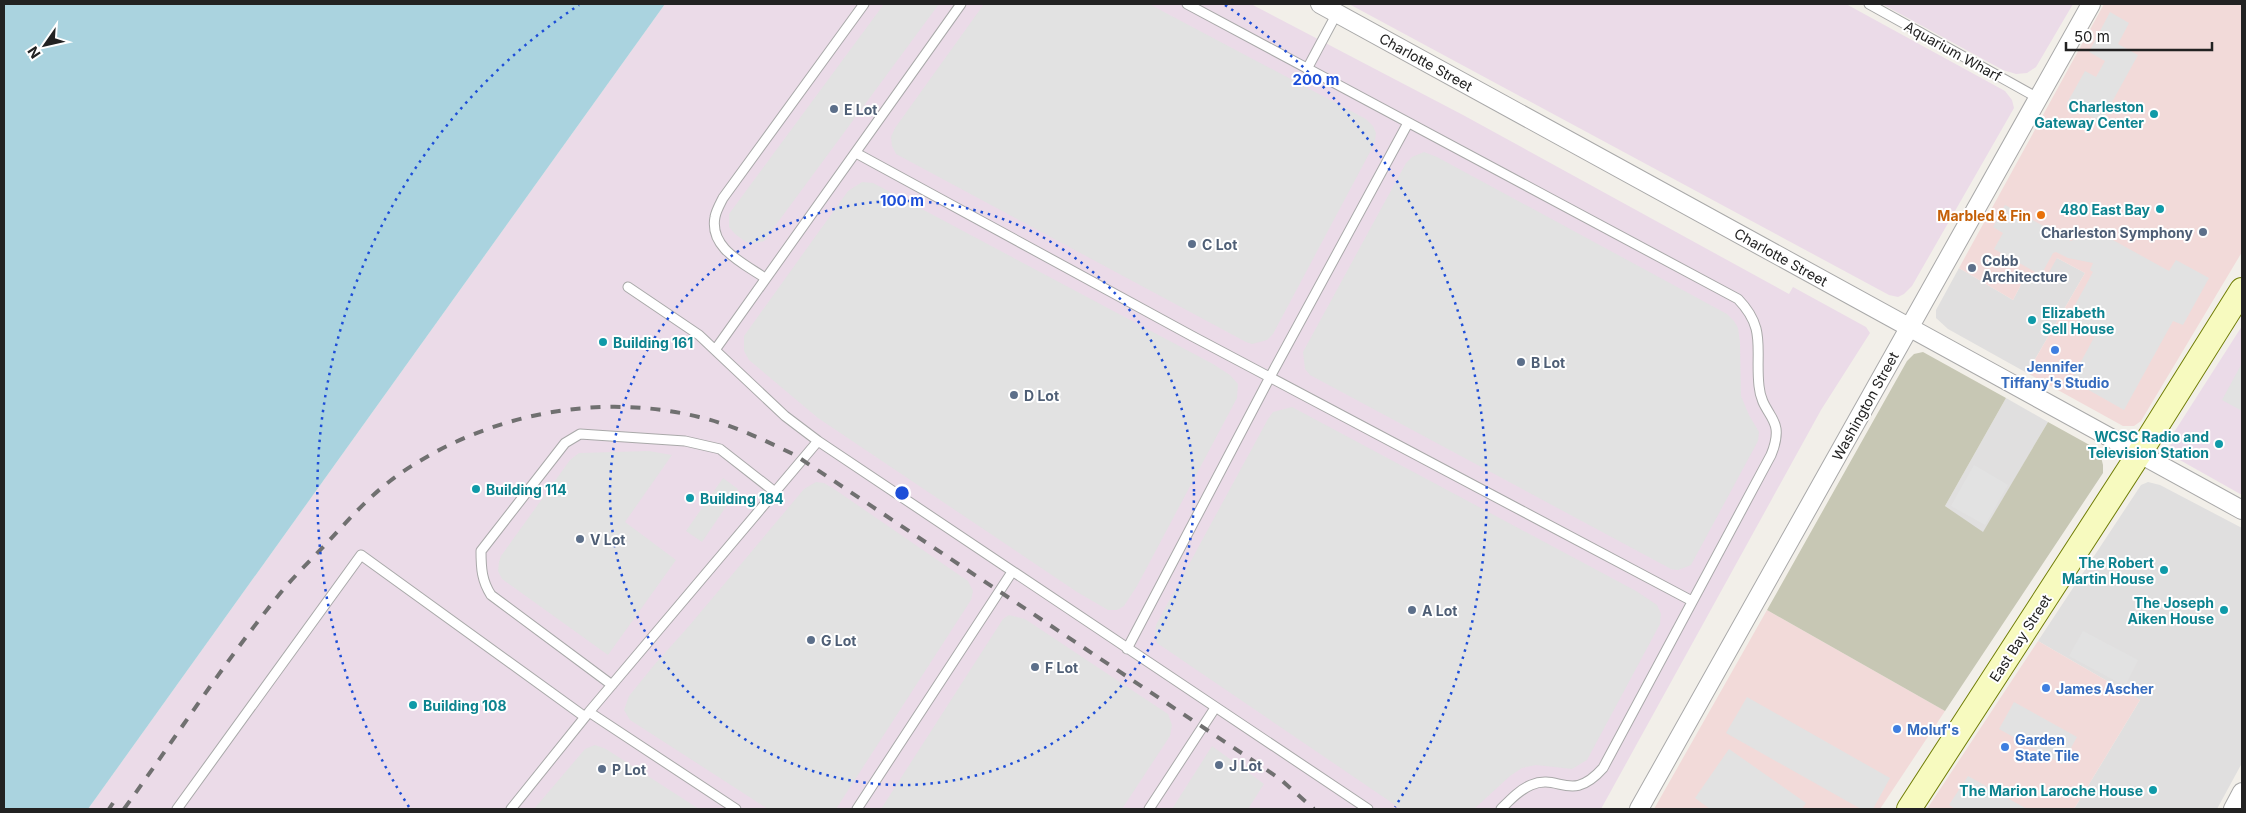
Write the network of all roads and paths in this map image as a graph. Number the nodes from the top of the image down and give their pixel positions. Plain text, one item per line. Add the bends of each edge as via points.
1 (864, 4) edge
2 (961, 4) edge
3 (1187, 4) edge
4 (1320, 4) edge
5 (1868, 4) edge
6 (2091, 4) edge
7 (1337, 13) junction
8 (1307, 69) junction
9 (2038, 98) junction
10 (1408, 123) junction
11 (856, 153) junction
12 (765, 278) junction
13 (628, 287) dead end
14 (2242, 290) edge
15 (1909, 327) junction
16 (715, 350) junction
17 (1270, 377) junction
18 (818, 441) junction
19 (2139, 454) junction
20 (775, 492) junction
21 (2242, 510) edge
22 (1012, 572) junction
23 (1692, 601) junction
24 (1128, 649) junction
25 (612, 685) junction
26 (1215, 708) junction
27 (587, 715) junction
28 (1342, 792) junction
29 (2242, 792) edge
30 (178, 809) edge
31 (511, 809) edge
32 (736, 809) edge
33 (857, 809) edge
34 (1149, 809) edge
35 (1359, 809) edge
36 (1368, 809) edge
37 (1501, 809) edge
38 (1639, 809) edge
39 (1909, 809) edge
40 (2232, 809) edge

1 - 12 lane via 723,198 715,216 720,245 728,254
2 - 11 lane
3 - 8 lane
4 - 7 street, Charlotte Street
5 - 9 lane, Aquarium Wharf
6 - 9 street, Washington Street
7 - 8 lane
7 - 15 street, Charlotte Street
8 - 10 lane
9 - 15 street, Washington Street
10 - 17 lane
10 - 23 lane via 1738,299 1750,311 1758,335 1759,387 1777,425 1776,441
11 - 12 lane
11 - 17 lane
12 - 16 lane
13 - 16 lane via 699,335
14 - 19 main road, East Bay Street
15 - 19 street, Charlotte Street
15 - 38 street, Washington Street
16 - 18 lane via 785,416
17 - 23 lane
17 - 24 lane
18 - 20 lane
18 - 22 lane
19 - 21 street, Charlotte Street
19 - 39 main road, East Bay Street
20 - 25 lane
20 - 25 lane via 720,449 685,441 580,434 565,443 481,551 484,584 491,595
22 - 24 lane
22 - 33 lane
23 - 37 lane via 1599,773 1578,786 1532,784
24 - 26 lane
25 - 27 lane
26 - 28 lane
26 - 34 lane
27 - 30 lane via 361,555
27 - 31 lane
27 - 32 lane
28 - 35 lane
28 - 36 lane
29 - 40 street

